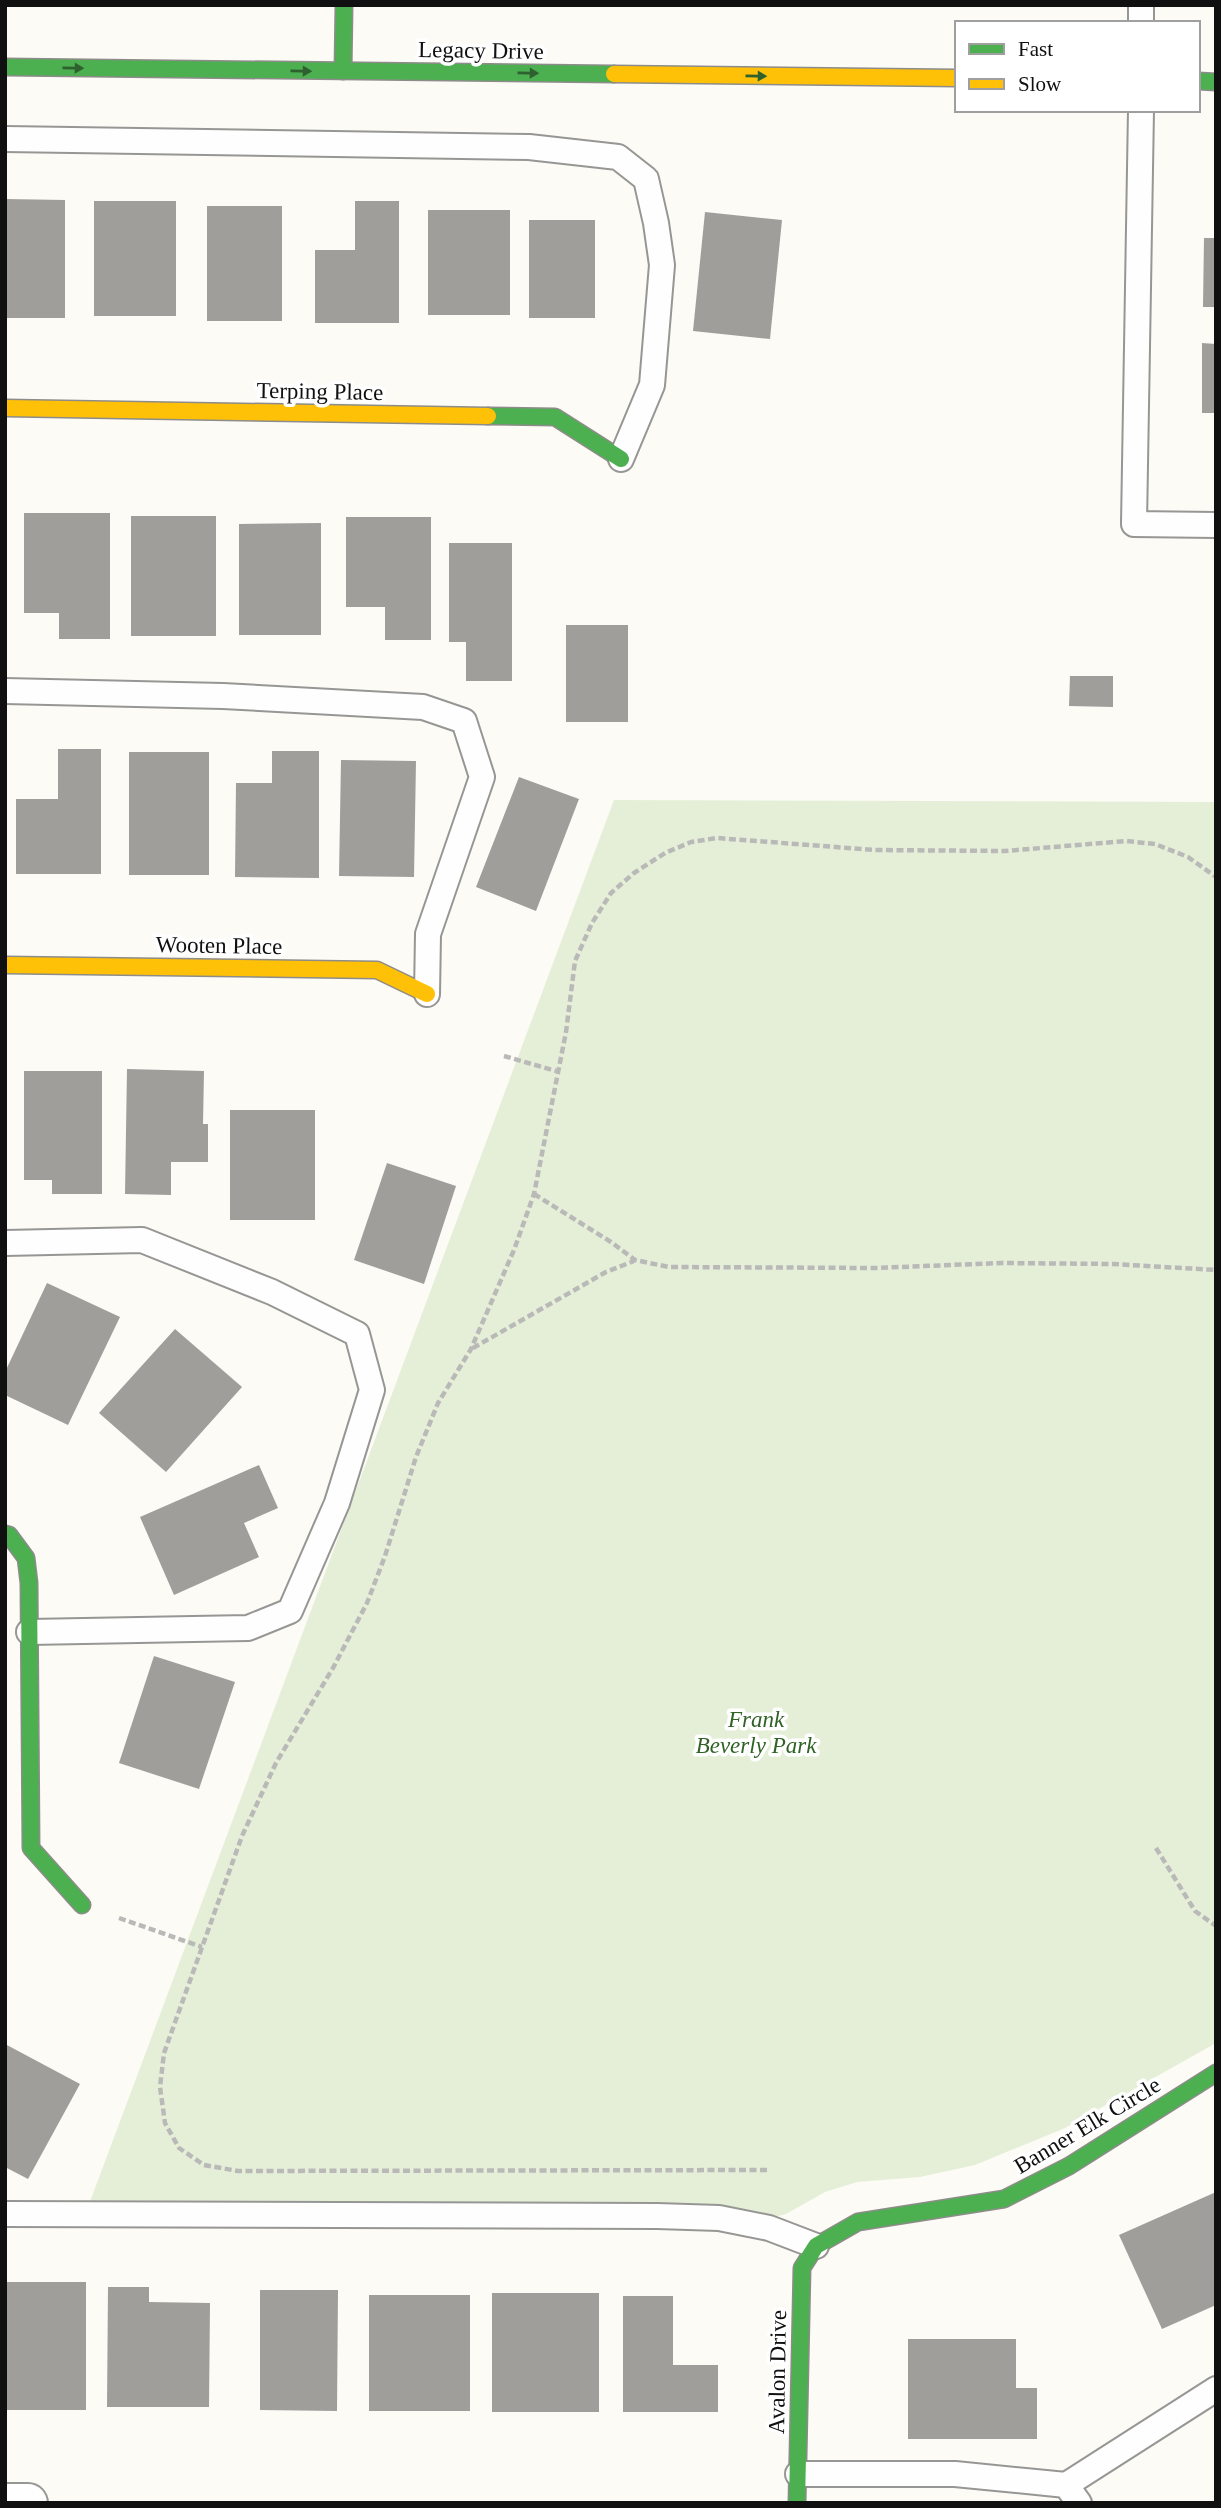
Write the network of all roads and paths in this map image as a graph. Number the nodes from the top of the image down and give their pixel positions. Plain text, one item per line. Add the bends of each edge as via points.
1 (344, 5) edge
2 (5, 67) edge
3 (344, 71) junction
4 (955, 78) edge
5 (1141, 112) edge
6 (5, 139) edge
7 (5, 408) edge
8 (621, 459) joint
9 (1216, 525) edge
10 (5, 691) edge
11 (1216, 877) edge
12 (5, 965) edge
13 (427, 994) joint
14 (504, 1056) dead end
15 (556, 1071) junction
16 (534, 1194) junction
17 (5, 1242) edge
18 (635, 1260) junction
19 (1216, 1270) edge
20 (471, 1349) junction
21 (5, 1534) edge
22 (30, 1632) junction
23 (1156, 1849) dead end
24 (82, 1905) dead end
25 (1216, 1926) edge
26 (165, 1934) dead end
27 (202, 1947) junction
28 (1216, 2073) edge
29 (767, 2170) dead end
30 (5, 2214) edge
31 (816, 2246) junction
32 (1216, 2389) edge
33 (798, 2474) junction
34 (1072, 2494) edge
35 (5, 2503) edge
36 (28, 2503) edge
37 (797, 2503) edge

1 - 3 street
2 -> 3 street, Legacy Drive
3 -> 4 street, Legacy Drive
5 - 9 lane via 1134,524
6 - 8 lane via 529,147 618,156 646,178 662,265 652,385
7 - 8 street, Terping Place via 555,417
10 - 13 lane via 423,707 464,721 482,777 428,934
11 - 15 path via 1188,857 1155,844 1126,841 1005,851 874,850 717,838 691,842 634,873 611,893 592,923 576,961
12 - 13 street, Wooten Place via 377,970
14 - 15 path
15 - 16 path
16 - 18 path
16 - 20 path
17 - 22 lane via 142,1240 272,1292 357,1334 372,1390 337,1503 290,1611 248,1628
18 - 19 path via 669,1267 1002,1263
18 - 20 path
20 - 27 path via 433,1414 367,1603 276,1763 242,1836
21 - 22 street via 26,1558
22 - 24 street via 31,1849
23 - 25 path via 1195,1911
26 - 27 path
27 - 29 path via 164,2053 160,2087 165,2123 179,2147 204,2165 238,2171
28 - 31 street, Banner Elk Circle via 1069,2166 1004,2199 858,2222
30 - 31 lane via 719,2218 769,2228
31 - 33 street, Avalon Drive via 802,2268
32 - 34 lane
33 - 34 lane via 955,2474
33 - 37 street, Avalon Drive
35 - 36 street

